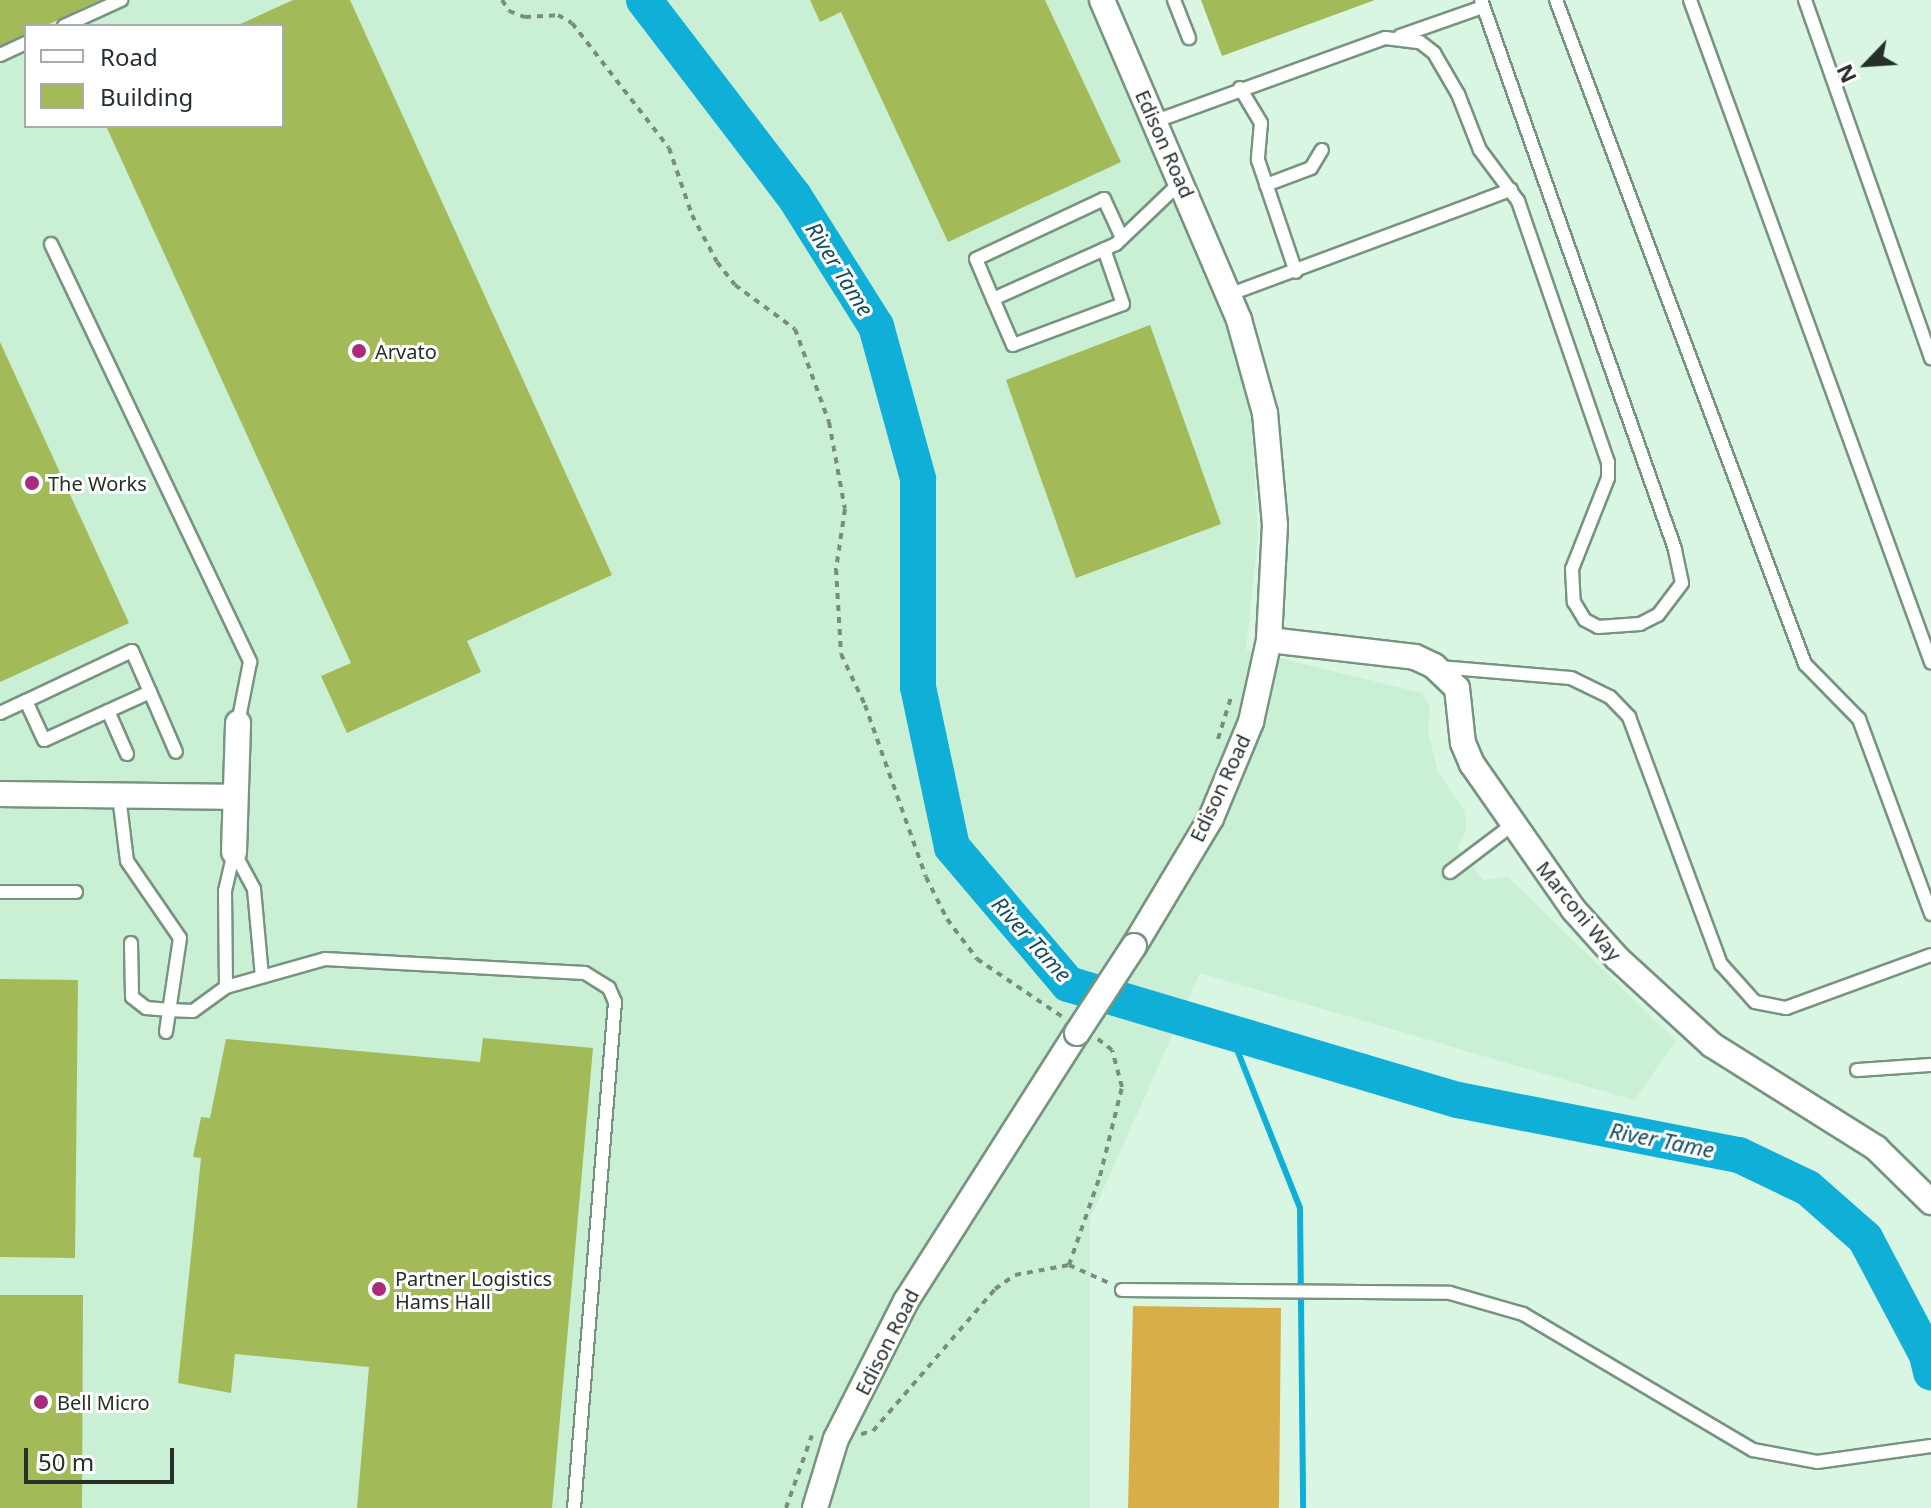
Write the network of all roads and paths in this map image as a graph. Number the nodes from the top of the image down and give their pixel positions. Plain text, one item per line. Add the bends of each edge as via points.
1 (121, 0) edge
2 (502, 0) edge
3 (1102, 0) edge
4 (1174, 0) edge
5 (1556, 0) edge
6 (1690, 0) edge
7 (1805, 0) edge
8 (1482, 3) edge
9 (68, 24) edge
10 (1400, 36) junction
11 (1189, 38) dead end
12 (24, 44) edge
13 (0, 55) edge
14 (1240, 88) junction
15 (1156, 121) junction
16 (1322, 150) dead end
17 (1182, 181) junction
18 (1266, 185) junction
19 (1511, 190) junction
20 (1122, 238) junction
21 (51, 244) dead end
22 (1104, 249) junction
23 (1296, 272) junction
24 (1228, 295) junction
25 (993, 299) junction
26 (1931, 358) edge
27 (1269, 640) junction
28 (1931, 662) edge
29 (1434, 666) junction
30 (1235, 682) dead end
31 (150, 692) junction
32 (26, 701) junction
33 (108, 711) junction
34 (0, 713) edge
35 (238, 723) joint
36 (1214, 750) dead end
37 (176, 752) dead end
38 (127, 754) dead end
39 (0, 794) edge
40 (119, 796) junction
41 (234, 797) junction
42 (1512, 825) junction
43 (234, 852) junction
44 (1450, 872) dead end
45 (0, 892) edge
46 (76, 892) dead end
47 (1931, 914) edge
48 (131, 943) dead end
49 (1931, 955) edge
50 (262, 977) junction
51 (226, 987) junction
52 (167, 1010) junction
53 (1082, 1031) junction
54 (166, 1032) dead end
55 (1931, 1065) edge
56 (1857, 1070) dead end
57 (1931, 1202) edge
58 (1069, 1265) junction
59 (1122, 1290) joint
60 (852, 1436) dead end
61 (1931, 1446) edge
62 (574, 1508) edge
63 (815, 1508) edge

1 - 9 lane
2 - 53 path via 509,11 525,17 558,15 572,23 669,148 687,203 717,262 735,285 795,329 829,422 845,509 836,569 841,654 865,705 926,877 947,919 977,959
3 - 15 street, Edison Road
4 - 11 lane
5 - 47 lane via 1805,664 1859,719
6 - 28 lane
7 - 26 lane
8 - 10 lane
8 - 19 lane via 1675,549 1682,583 1658,615 1640,624 1598,627 1585,620 1574,602 1572,569 1608,478 1608,462
10 - 14 lane
10 - 19 lane via 1420,42 1444,65 1480,150
12 - 13 lane
14 - 15 lane
14 - 18 lane via 1261,123 1258,160
15 - 17 street, Edison Road
16 - 18 lane via 1311,168
17 - 20 lane
17 - 24 street, Edison Road
18 - 23 lane
19 - 23 lane
20 - 22 lane
20 - 25 lane via 1104,199 1047,225 976,259
21 - 35 lane via 250,662
22 - 25 lane
22 - 25 lane via 1123,304 1013,345
23 - 24 lane
24 - 27 street, Edison Road via 1265,413 1273,469 1275,582
27 - 29 street via 1415,657
27 - 53 street, Edison Road, bridge via 1251,722 1211,818
29 - 42 street, Marconi Way via 1457,688 1463,743
29 - 49 lane via 1571,678 1619,707 1645,749 1721,964 1755,1002 1786,1008
30 - 36 path
31 - 32 lane via 132,651
31 - 33 lane
31 - 37 lane
32 - 33 lane via 44,740
32 - 34 lane
33 - 38 lane
35 - 41 street
39 - 40 street
40 - 41 street
40 - 52 lane via 127,861 180,938
41 - 43 street
42 - 44 lane
42 - 57 street, Marconi Way via 1573,909 1664,1004 1712,1045 1876,1148 1921,1186
43 - 50 lane via 254,889
43 - 51 lane via 225,891
45 - 46 lane
48 - 52 lane via 132,997 146,1008
50 - 51 lane
50 - 62 lane via 325,959 585,973 609,988 615,1002
51 - 52 lane via 193,1011
52 - 54 lane
53 - 58 path via 1112,1050 1122,1087 1100,1176
53 - 63 street, Edison Road via 906,1301 836,1439
55 - 56 lane
58 - 59 path
58 - 60 path via 1032,1269 995,1289 873,1431
59 - 61 lane via 1450,1293 1523,1314 1753,1450 1817,1462

